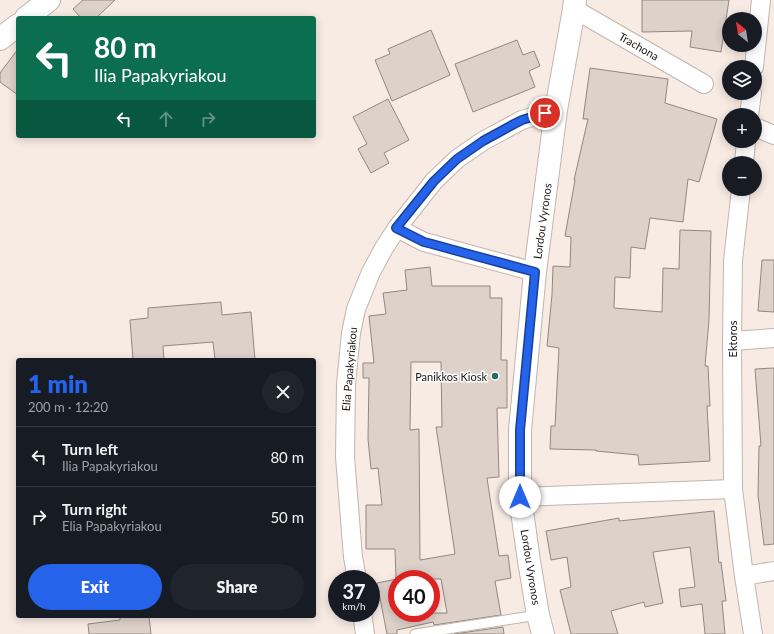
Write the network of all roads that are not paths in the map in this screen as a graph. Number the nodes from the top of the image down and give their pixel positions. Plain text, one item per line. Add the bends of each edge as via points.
1 (49, 0) edge
2 (761, 0) edge
3 (574, 4) edge
4 (29, 16) edge
5 (16, 27) edge
6 (0, 39) edge
7 (755, 60) edge
8 (704, 84) dead end
9 (556, 110) junction
10 (762, 130) edge
11 (774, 135) edge
12 (740, 196) edge
13 (396, 228) junction
14 (535, 272) junction
15 (774, 338) edge
16 (732, 341) junction
17 (732, 489) junction
18 (520, 497) junction
19 (356, 570) edge
20 (774, 571) edge
21 (744, 576) junction
22 (363, 622) edge
23 (541, 624) edge
24 (365, 634) edge
25 (415, 634) edge
26 (753, 634) edge

1 - 4 street
2 - 7 street
3 - 8 street, Trachona
3 - 9 street, Lordou Vyronos
5 - 6 street
9 - 13 street, Elia Papakyriakou via 522,120 483,141 457,159 434,181
9 - 14 street, Lordou Vyronos
10 - 11 street
12 - 16 street, Ektoros via 733,260
13 - 14 street via 424,242
13 - 19 street, Elia Papakyriakou via 371,272 356,309 351,333 346,384 345,457
14 - 18 street, Lordou Vyronos via 520,430
15 - 16 street
16 - 17 street, Ektoros
17 - 18 street
17 - 21 street, Ektoros
18 - 23 street, Lordou Vyronos
20 - 21 street
21 - 26 street, Ektoros
22 - 24 street
23 - 25 lane

